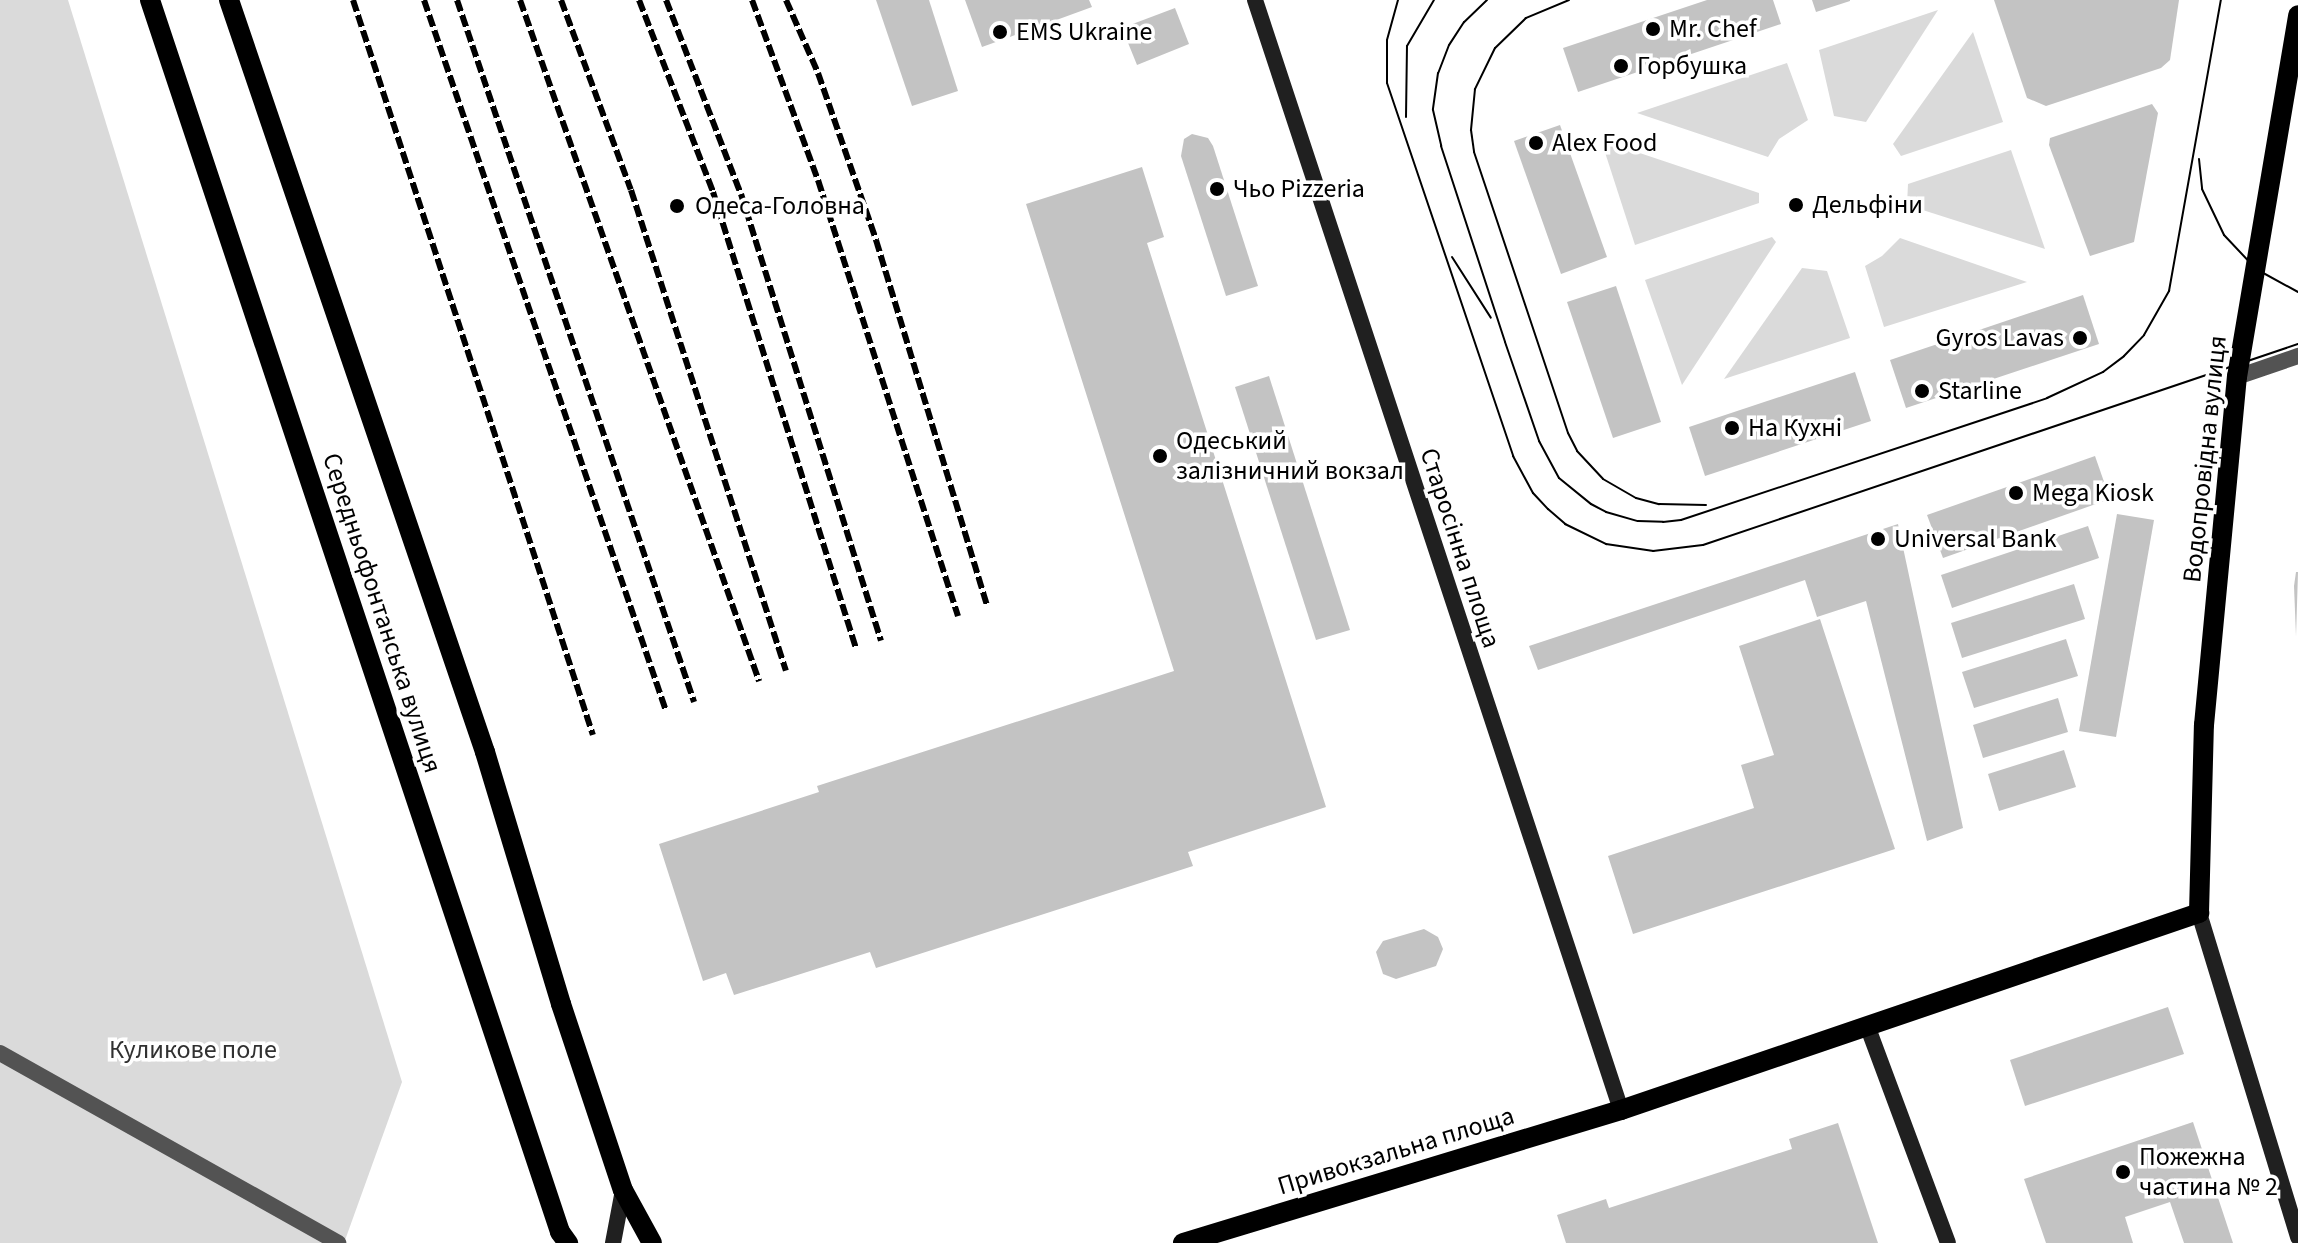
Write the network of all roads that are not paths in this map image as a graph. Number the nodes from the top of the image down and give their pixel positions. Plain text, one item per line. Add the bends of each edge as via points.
1 (150, 0) edge
2 (229, 0) edge
3 (1255, 0) edge
4 (2298, 15) edge
5 (2295, 60) edge
6 (2298, 356) edge
7 (2237, 377) junction
8 (2199, 913) junction
9 (1868, 1028) junction
10 (0, 1053) edge
11 (1621, 1110) junction
12 (623, 1190) junction
13 (2298, 1237) edge
14 (563, 1239) edge
15 (338, 1243) edge
16 (613, 1243) edge
17 (652, 1243) edge
18 (1186, 1243) edge
19 (1948, 1243) edge

1 - 14 main road, Середньофонтанська вулиця
2 - 12 main road, Середньофонтанська вулиця via 485,752
3 - 11 main road, Старосінна площа
4 - 5 main road, Водопровідна вулиця
5 - 7 main road, Водопровідна вулиця
6 - 7 street
7 - 8 main road, Водопровідна вулиця via 2204,725
8 - 9 main road, Привокзальна площа
8 - 13 main road
9 - 11 main road, Привокзальна площа
9 - 19 main road
10 - 15 street
11 - 18 main road, Привокзальна площа
12 - 16 main road
12 - 17 main road

